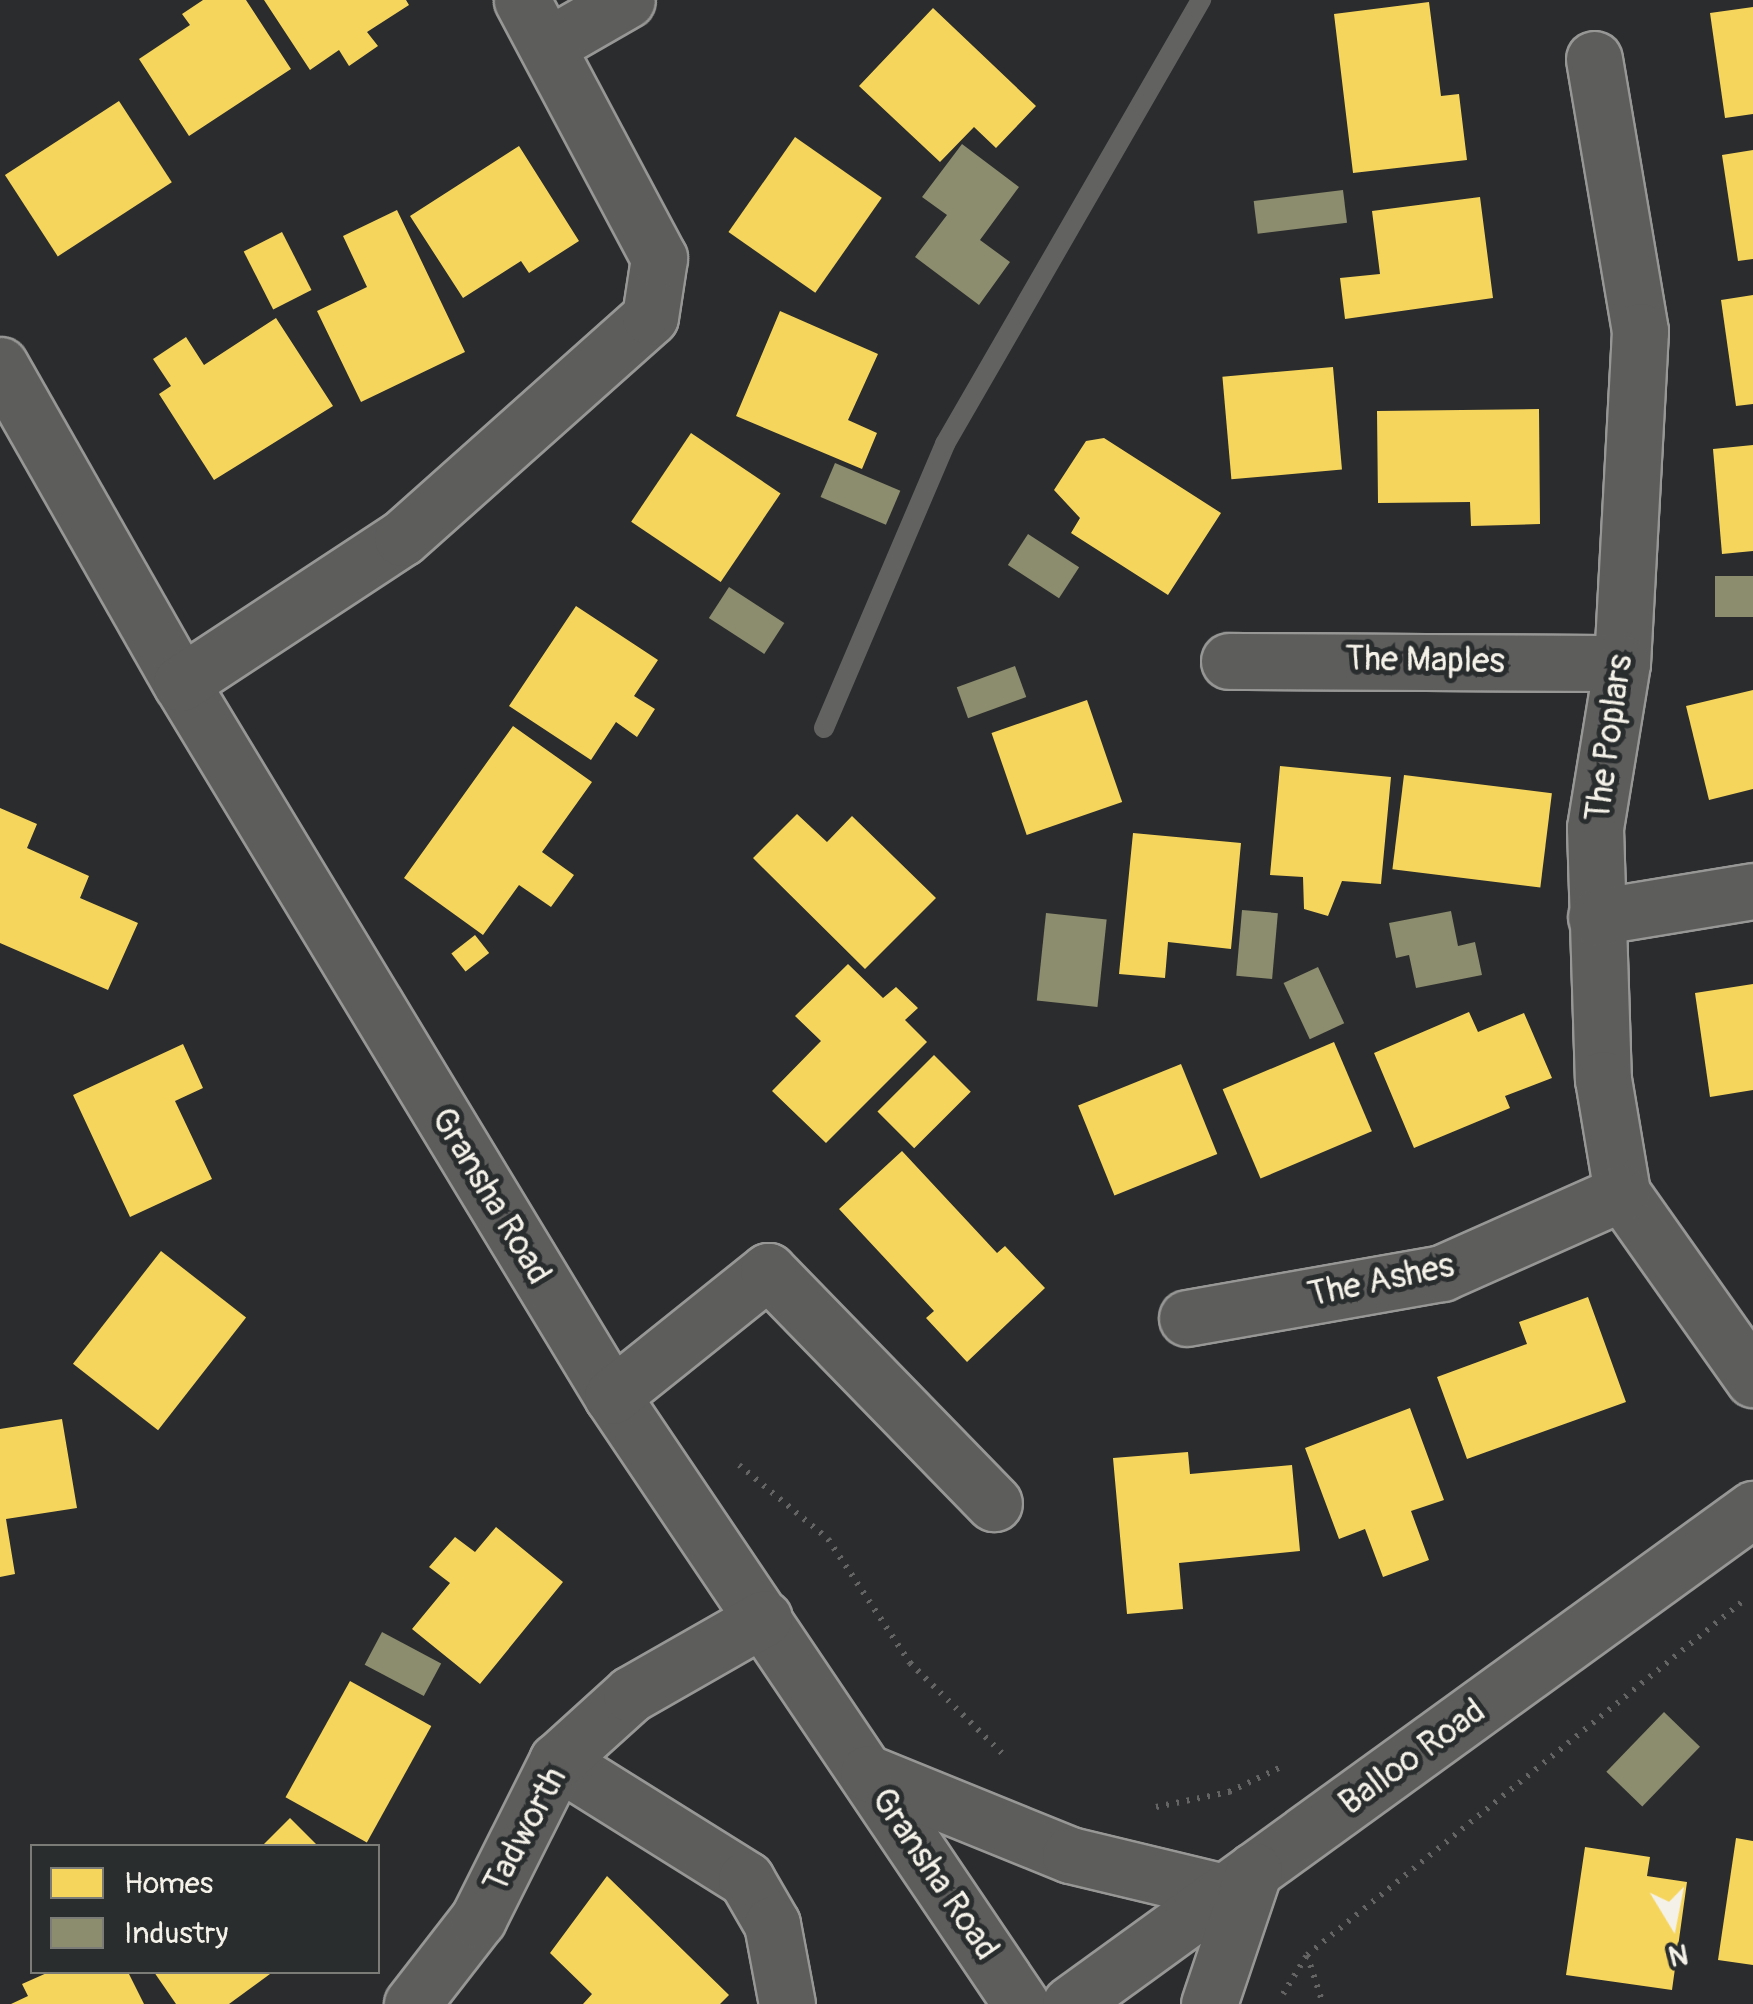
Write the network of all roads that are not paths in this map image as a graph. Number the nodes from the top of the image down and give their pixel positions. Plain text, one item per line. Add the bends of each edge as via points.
1 (627, 0) edge
2 (534, 23) edge
3 (1594, 58) dead end
4 (0, 365) edge
5 (1229, 661) dead end
6 (1622, 664) junction
7 (180, 683) junction
8 (1753, 891) edge
9 (1596, 917) junction
10 (1622, 1193) junction
11 (1187, 1318) dead end
12 (1753, 1379) edge
13 (612, 1396) junction
14 (994, 1503) dead end
15 (1753, 1509) edge
16 (764, 1618) junction
17 (557, 1760) junction
18 (868, 1773) junction
19 (1239, 1881) junction
20 (412, 2004) edge
21 (787, 2004) edge
22 (1021, 2004) edge
23 (1070, 2004) edge
24 (1210, 2004) edge

1 - 2 street
2 - 7 street via 659,258 650,317 402,538
3 - 6 street, The Poplars via 1640,331
4 - 7 street, Gransha Road
5 - 6 street, The Maples
6 - 9 street, The Poplars via 1595,828
7 - 13 street, Gransha Road
8 - 9 street
9 - 10 street, The Poplars via 1603,1079
10 - 11 street, The Ashes via 1442,1273
10 - 12 street, The Poplars
13 - 14 street via 768,1271
13 - 16 street, Gransha Road
15 - 19 street, Balloo Road
16 - 17 street, Tadworth via 631,1694
16 - 18 street, Gransha Road
17 - 20 street, Tadworth via 478,1919
17 - 21 street via 746,1879 772,1924
18 - 19 street via 1070,1854
18 - 22 street, Gransha Road
19 - 23 street, Balloo Road
19 - 24 street

